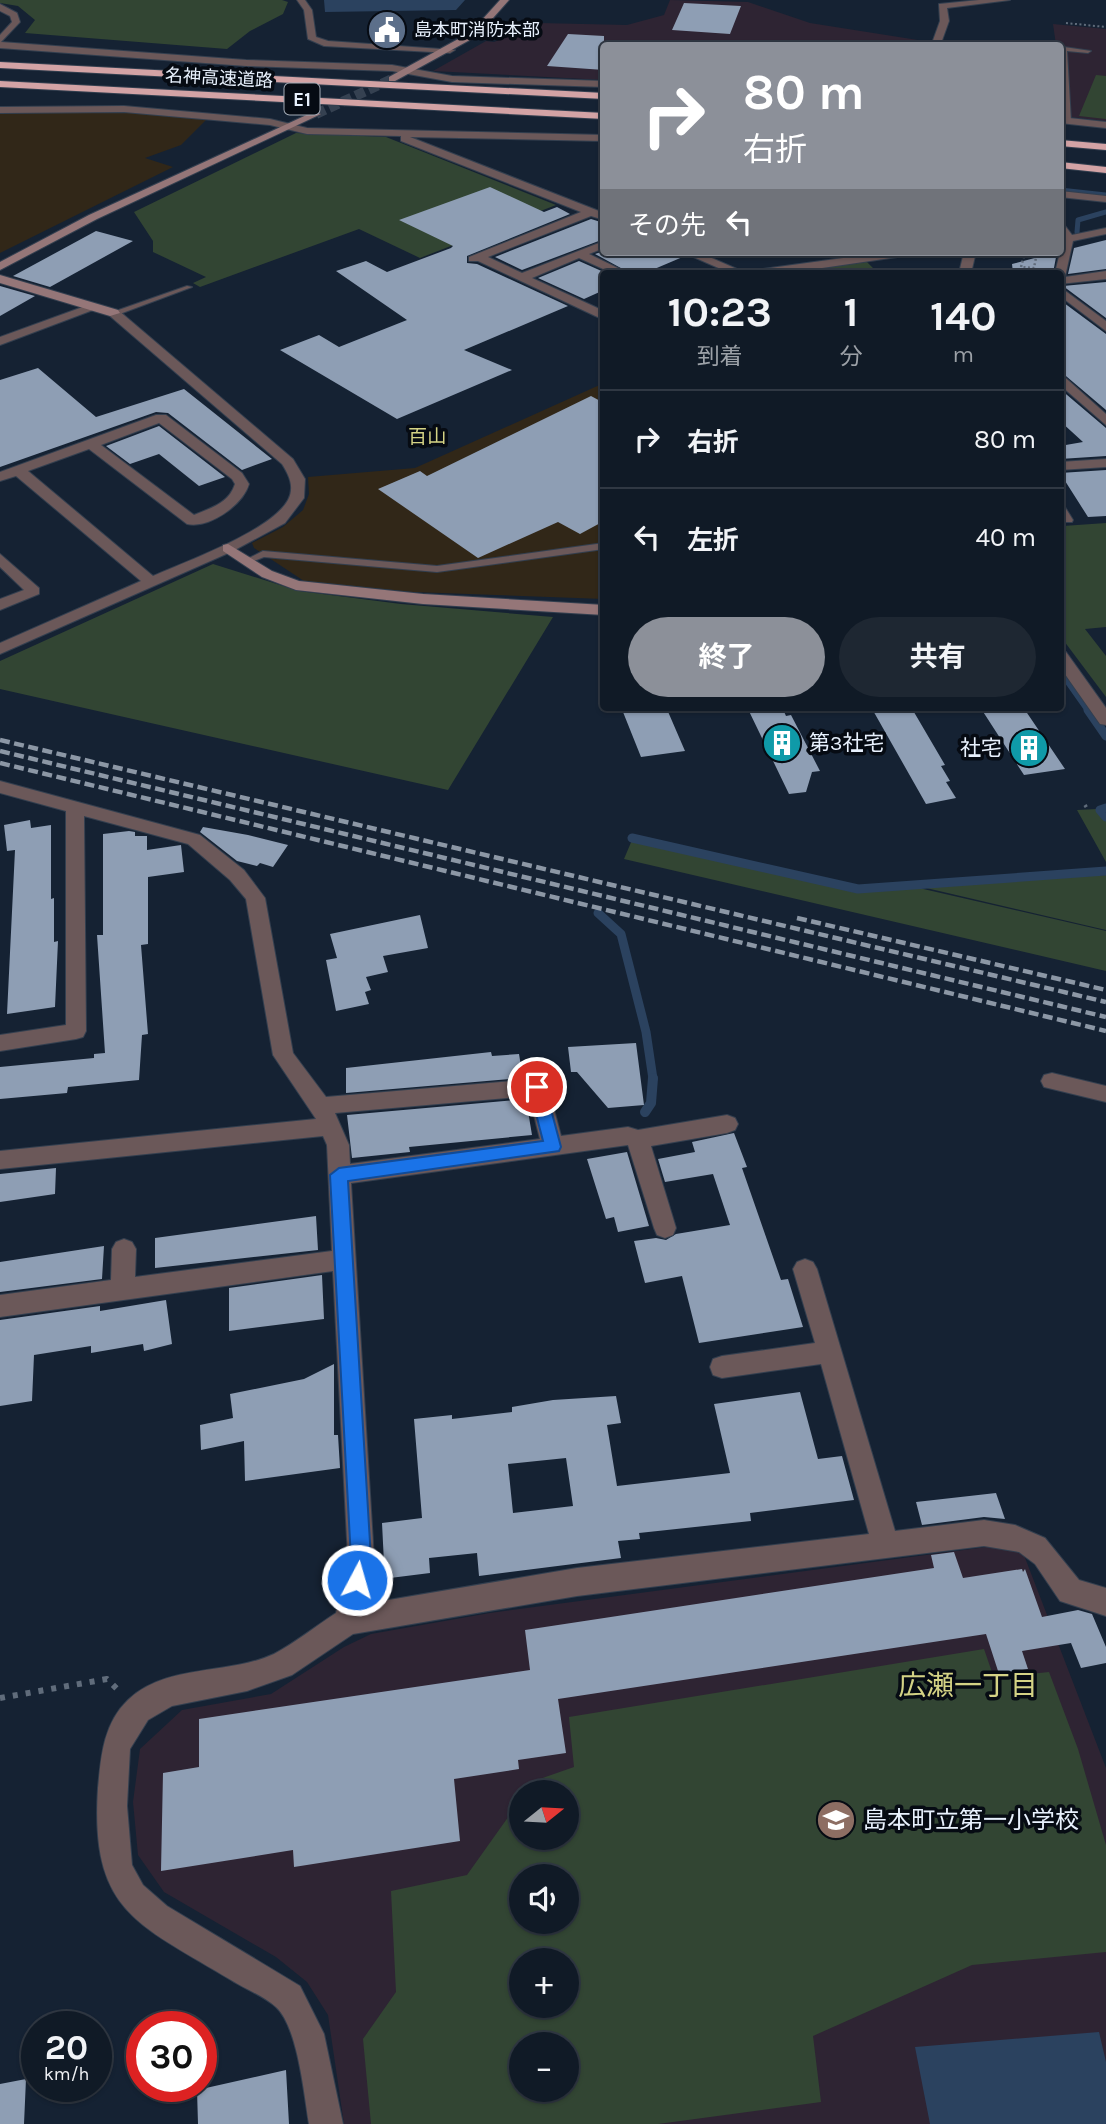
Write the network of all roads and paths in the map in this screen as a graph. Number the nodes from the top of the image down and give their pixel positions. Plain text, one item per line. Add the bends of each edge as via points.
1 (301, 0) edge
2 (505, 0) edge
3 (1006, 0) edge
4 (0, 7) edge
5 (1066, 23) dead end
6 (1106, 27) edge
7 (0, 40) edge
8 (937, 42) edge
9 (0, 45) edge
10 (1064, 49) edge
11 (450, 50) junction
12 (1088, 51) dead end
13 (0, 65) edge
14 (410, 71) junction
15 (0, 75) edge
16 (392, 79) tunnel mouth
17 (600, 83) edge
18 (0, 84) edge
19 (0, 95) edge
20 (600, 96) edge
21 (600, 106) edge
22 (0, 110) edge
23 (316, 114) tunnel mouth
24 (600, 116) edge
25 (1064, 121) edge
26 (1106, 125) edge
27 (290, 126) junction
28 (600, 127) edge
29 (1064, 131) edge
30 (407, 133) junction
31 (1106, 135) edge
32 (600, 138) edge
33 (1064, 143) edge
34 (1106, 147) edge
35 (1064, 154) edge
36 (1106, 159) edge
37 (1064, 165) edge
38 (1106, 170) edge
39 (1064, 194) edge
40 (1106, 199) edge
41 (591, 212) junction
42 (600, 215) edge
43 (1064, 227) edge
44 (1106, 231) edge
45 (1068, 239) junction
46 (600, 246) edge
47 (578, 254) junction
48 (698, 256) edge
49 (883, 256) edge
50 (1024, 256) edge
51 (1036, 256) edge
52 (0, 267) edge
53 (615, 270) edge
54 (733, 270) edge
55 (784, 270) edge
56 (1062, 270) edge
57 (1106, 275) edge
58 (523, 277) junction
59 (1064, 278) edge
60 (0, 279) edge
61 (188, 287) dead end
62 (1064, 293) edge
63 (95, 307) junction
64 (114, 313) junction
65 (600, 314) edge
66 (1106, 327) edge
67 (0, 341) edge
68 (1064, 381) edge
69 (1106, 421) edge
70 (91, 444) junction
71 (1106, 463) edge
72 (1064, 466) edge
73 (18, 470) junction
74 (0, 477) edge
75 (1064, 512) edge
76 (1069, 520) dead end
77 (600, 547) edge
78 (228, 548) junction
79 (0, 558) edge
80 (247, 561) junction
81 (150, 581) junction
82 (0, 605) edge
83 (600, 610) edge
84 (0, 649) edge
85 (1064, 661) edge
86 (1106, 720) edge
87 (0, 787) edge
88 (75, 808) junction
89 (0, 1043) edge
90 (1052, 1081) dead end
91 (1106, 1094) edge
92 (321, 1106) junction
93 (727, 1124) dead end
94 (332, 1126) junction
95 (638, 1139) junction
96 (553, 1147) junction
97 (0, 1160) edge
98 (339, 1175) junction
99 (665, 1228) dead end
100 (124, 1249) dead end
101 (345, 1259) junction
102 (806, 1269) dead end
103 (123, 1289) junction
104 (0, 1306) edge
105 (830, 1352) junction
106 (722, 1367) dead end
107 (886, 1545) junction
108 (1106, 1602) edge
109 (348, 1621) junction
110 (0, 1698) edge
111 (138, 1710) junction
112 (326, 2124) edge

1 - 11 street via 308,10 312,39 327,44
2 - 11 street via 482,27
3 - 8 street via 942,6 945,25
4 - 7 street via 14,15 16,22
5 - 6 path
9 - 14 street
10 - 12 lane
11 - 14 street
13 - 20 highway, 名神高速道路 / E1
14 - 16 street
14 - 17 street via 452,79
15 - 21 highway, 名神高速道路 / E1
18 - 24 highway, 名神高速道路 / E1
19 - 28 highway, 名神高速道路 / E1
22 - 27 street via 124,109
23 - 27 street
25 - 26 street
27 - 30 street via 307,131
27 - 52 street via 93,217
29 - 31 highway
30 - 32 street
30 - 41 street via 409,140
33 - 34 highway
35 - 36 highway
37 - 38 highway
39 - 40 street
41 - 42 street
41 - 58 street via 474,259
43 - 45 street
44 - 45 street
45 - 56 street
46 - 47 street
47 - 53 street
47 - 58 street
48 - 54 street
49 - 55 street
50 - 51 path via 1021,267 1034,268
57 - 59 street
58 - 65 street
60 - 63 street
61 - 64 lane
62 - 66 street
63 - 64 street
63 - 67 street
64 - 78 street via 288,462 298,478 297,499 280,520
68 - 69 street
70 - 70 street via 161,418 237,477 242,484 240,496 192,521
70 - 73 street
71 - 72 street
73 - 74 street
73 - 81 street
75 - 76 lane
77 - 80 lane via 437,569 263,554
78 - 80 street
78 - 81 street
79 - 82 street via 34,592
80 - 83 street via 296,585 423,599
81 - 84 street
85 - 86 street
87 - 88 street
88 - 89 street via 76,1031
88 - 92 street via 194,839 237,875 255,898 283,1055
90 - 91 street
92 - 94 street
92 - 96 street via 537,1087
93 - 95 street
94 - 97 street
94 - 98 street
95 - 96 street via 628,1136
95 - 99 street
96 - 98 street
98 - 101 street
100 - 103 street
101 - 103 street
101 - 109 street via 361,1559
102 - 105 street
103 - 104 street
105 - 106 street
105 - 107 street
107 - 108 street via 984,1533 1017,1536 1051,1561 1070,1591
107 - 109 street via 577,1582
109 - 111 street via 282,1665 166,1693
110 - 111 path via 107,1679
111 - 112 street via 116,1745 112,1806 117,1868 132,1896 156,1917 289,1997 308,2034

